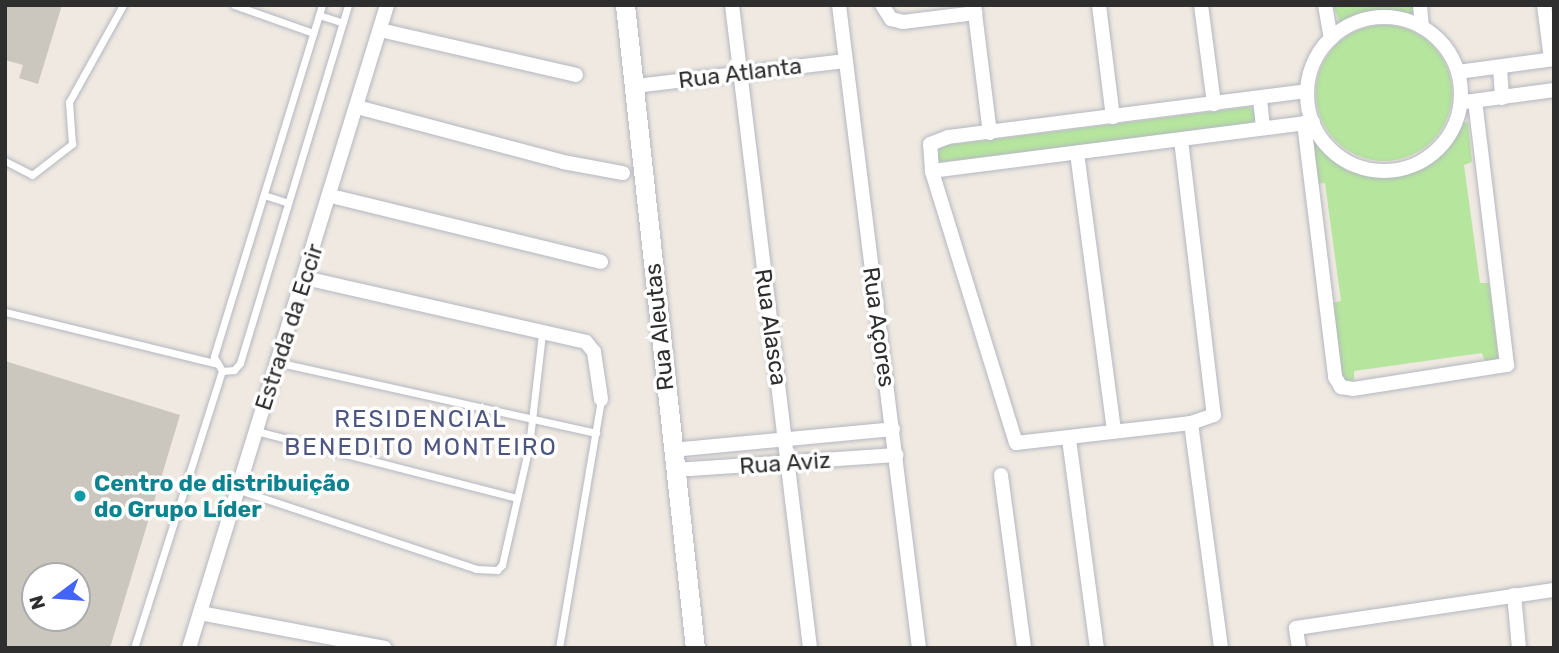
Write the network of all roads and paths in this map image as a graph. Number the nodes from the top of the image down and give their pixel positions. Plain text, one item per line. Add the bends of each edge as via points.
1 (123, 5) edge
2 (234, 5) edge
3 (322, 5) edge
4 (348, 5) edge
5 (387, 5) edge
6 (625, 5) edge
7 (732, 5) edge
8 (839, 5) edge
9 (882, 5) edge
10 (1099, 5) edge
11 (1201, 5) edge
12 (1325, 5) edge
13 (1420, 5) edge
14 (1544, 5) edge
15 (975, 9) edge
16 (319, 15) junction
17 (343, 23) junction
18 (1422, 27) junction
19 (380, 30) junction
20 (313, 33) junction
21 (1331, 38) junction
22 (1552, 59) edge
23 (845, 61) junction
24 (1500, 68) junction
25 (739, 72) junction
26 (1458, 72) junction
27 (576, 75) dead end
28 (635, 86) junction
29 (1554, 90) edge
30 (1307, 91) junction
31 (1503, 98) junction
32 (1260, 99) junction
33 (1468, 102) junction
34 (1214, 104) junction
35 (357, 107) junction
36 (1113, 117) junction
37 (1308, 123) junction
38 (1263, 127) junction
39 (990, 133) junction
40 (1181, 140) junction
41 (1077, 153) junction
42 (5, 161) edge
43 (932, 171) junction
44 (623, 173) dead end
45 (264, 195) junction
46 (331, 196) junction
47 (288, 203) junction
48 (601, 262) dead end
49 (305, 278) junction
50 (5, 312) edge
51 (542, 334) junction
52 (276, 362) junction
53 (215, 363) junction
54 (222, 371) junction
55 (601, 399) joint
56 (531, 416) junction
57 (1191, 423) junction
58 (893, 429) junction
59 (256, 430) junction
60 (1114, 432) junction
61 (596, 433) junction
62 (786, 439) junction
63 (1069, 439) junction
64 (672, 450) junction
65 (896, 455) junction
66 (790, 462) junction
67 (675, 471) junction
68 (1001, 475) dead end
69 (239, 490) junction
70 (517, 498) junction
71 (1554, 590) edge
72 (1514, 595) junction
73 (200, 613) junction
74 (134, 648) edge
75 (189, 648) edge
76 (385, 648) edge
77 (559, 648) edge
78 (695, 648) edge
79 (810, 648) edge
80 (919, 648) edge
81 (1024, 648) edge
82 (1097, 648) edge
83 (1221, 648) edge
84 (1298, 648) edge
85 (1519, 648) edge

1 - 42 lane via 69,102 72,144 32,175
2 - 20 lane
3 - 16 lane
4 - 17 lane
5 - 19 street, Estrada da Eccir
6 - 28 street, Rua Aleutas
7 - 25 street, Rua Alasca
8 - 23 street, Rua Açores
9 - 15 street via 891,19 903,22
10 - 36 street
11 - 34 street
12 - 21 street
13 - 18 street
14 - 22 street
15 - 39 street
16 - 17 lane
16 - 20 lane
17 - 47 lane
18 - 21 street via 1385,17 1365,19
18 - 26 street via 1444,46
19 - 27 street
19 - 35 street, Estrada da Eccir
20 - 45 lane
21 - 30 street via 1311,72
22 - 24 street
23 - 25 street, Rua Atlanta
23 - 58 street, Rua Açores
24 - 26 street
24 - 31 street
25 - 28 street, Rua Atlanta
25 - 62 street, Rua Alasca
26 - 33 street
28 - 64 street, Rua Aleutas
29 - 31 street
30 - 32 street
30 - 37 street
31 - 33 street
32 - 34 street
32 - 38 street
33 - 37 street via 1443,144 1406,169 1383,172 1351,163
33 - 37 street via 1507,365 1353,389 1341,387 1335,377
34 - 36 street
35 - 44 street via 563,162
35 - 46 street, Estrada da Eccir
36 - 39 street
37 - 38 street
38 - 40 street
39 - 43 street via 933,141 928,150
40 - 41 street
40 - 57 street via 1215,411 1210,419
41 - 43 street
41 - 60 street
43 - 63 street via 1013,440 1034,444
45 - 47 lane
45 - 53 lane
46 - 48 street
46 - 49 street, Estrada da Eccir
47 - 54 lane via 240,363 234,370
49 - 51 street
49 - 52 street, Estrada da Eccir
50 - 53 lane
51 - 55 street via 586,342 594,352
51 - 56 lane via 538,395
52 - 56 lane
52 - 59 street, Estrada da Eccir
53 - 54 lane
54 - 74 lane
55 - 61 lane
56 - 61 lane
56 - 70 lane
57 - 60 street
57 - 83 street
58 - 62 street, Rua Aviz
58 - 65 street, Rua Açores
59 - 69 street, Estrada da Eccir
59 - 70 lane
60 - 63 street
61 - 77 lane
62 - 64 street, Rua Aviz
62 - 66 street, Rua Alasca
63 - 82 street
64 - 67 street, Rua Aleutas
65 - 66 street, Rua Aviz
65 - 80 street, Rua Açores
66 - 67 street, Rua Aviz
66 - 79 street, Rua Alasca
67 - 78 street, Rua Aleutas
68 - 81 street
69 - 70 lane via 487,571 502,565
69 - 73 street, Estrada da Eccir
71 - 72 street
72 - 84 street via 1296,628
72 - 85 street
73 - 75 street, Estrada da Eccir
73 - 76 street

